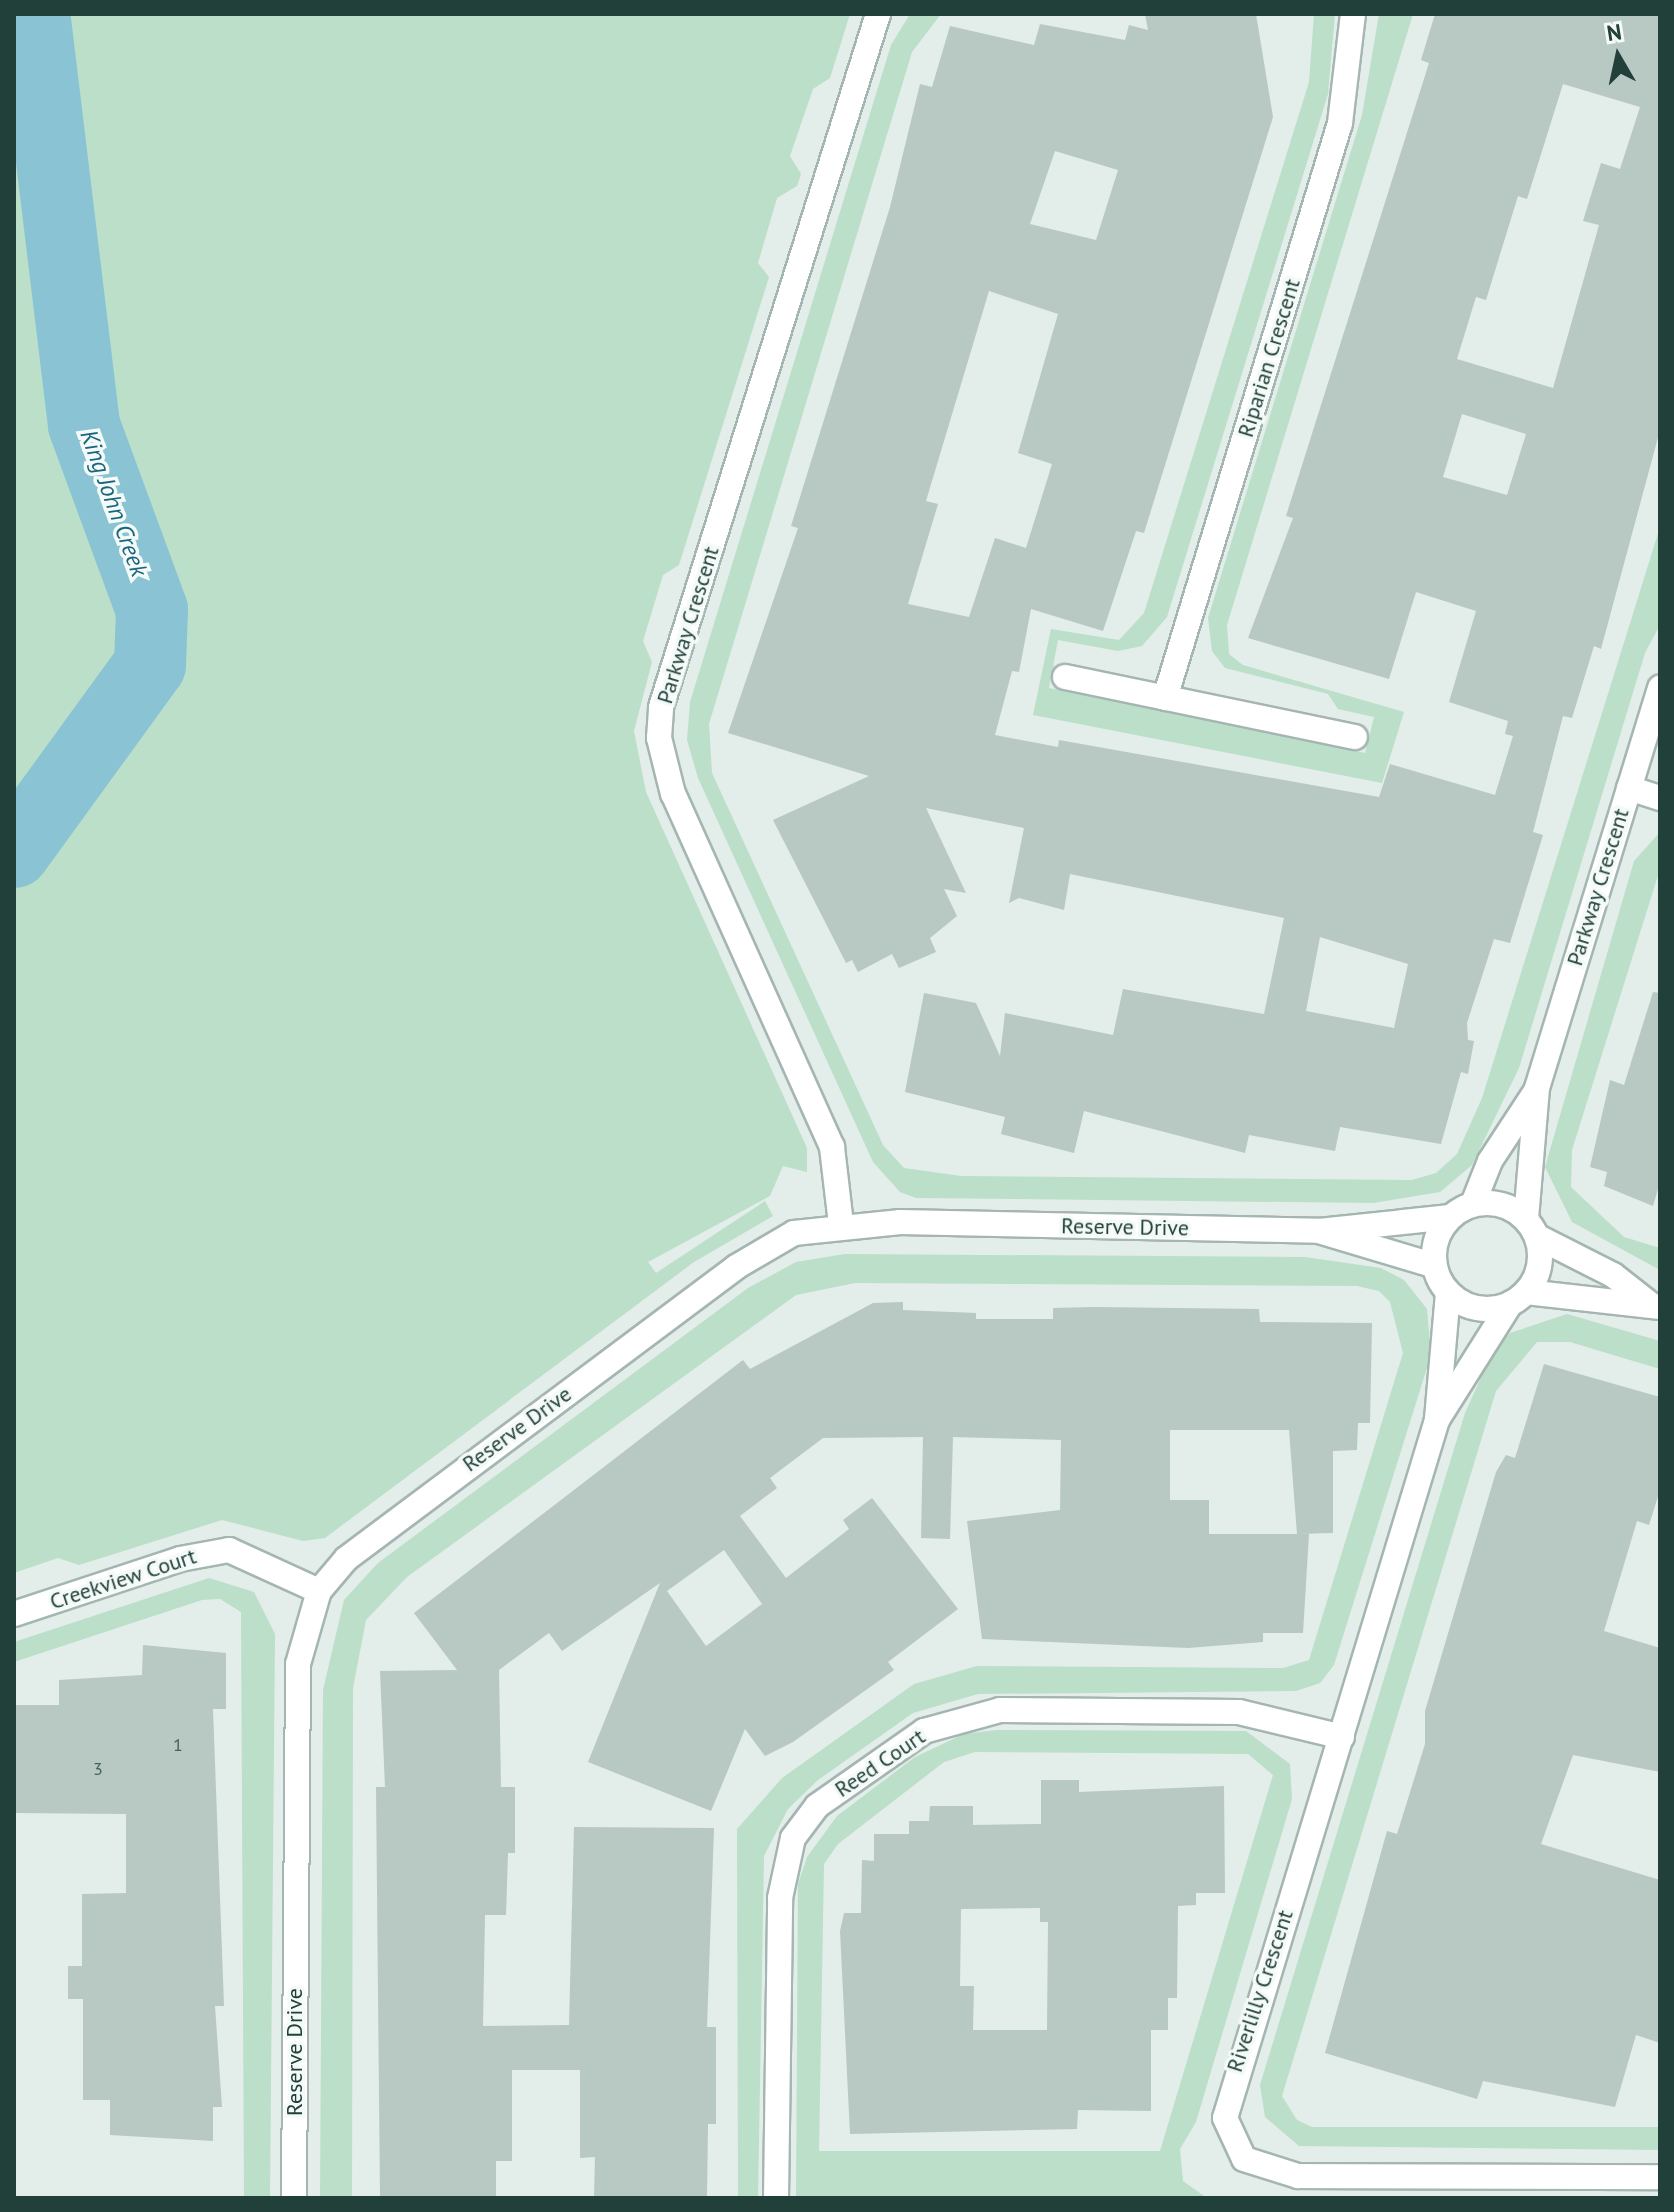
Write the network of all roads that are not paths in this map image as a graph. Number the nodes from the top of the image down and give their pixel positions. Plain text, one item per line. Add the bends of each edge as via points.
1 (878, 14) edge
2 (1353, 14) edge
3 (1065, 677) dead end
4 (1660, 687) edge
5 (1165, 698) junction
6 (1355, 737) dead end
7 (1629, 788) junction
8 (1660, 798) edge
9 (1537, 1088) junction
10 (1473, 1204) junction
11 (1450, 1217) junction
12 (841, 1224) junction
13 (1532, 1228) junction
14 (1319, 1231) junction
15 (1433, 1265) junction
16 (1448, 1293) junction
17 (1518, 1298) junction
18 (1655, 1305) edge
19 (1437, 1420) junction
20 (319, 1591) junction
21 (14, 1614) edge
22 (1342, 1737) junction
23 (1660, 2177) edge
24 (294, 2198) edge
25 (776, 2198) edge

1 - 12 street, Parkway Crescent via 661,707 659,738 673,794 832,1147
2 - 5 street, Riparian Crescent via 1340,123
3 - 5 street
4 - 7 street, Parkway Crescent
5 - 6 street
7 - 8 street
7 - 9 street, Parkway Crescent
9 - 10 street, Parkway Crescent via 1490,1161
9 - 13 street, Parkway Crescent
10 - 11 street
10 - 13 street via 1501,1204
11 - 14 street, Reserve Drive
11 - 15 street via 1439,1231
12 - 14 street, Reserve Drive
12 - 20 street, Reserve Drive via 794,1233 736,1267 386,1526
13 - 17 street via 1540,1267
13 - 18 street
14 - 15 street, Reserve Drive
15 - 16 street
16 - 17 street via 1477,1308
16 - 19 street, Riverlilly Crescent
17 - 18 street
17 - 19 street, Riverlilly Crescent
19 - 22 street, Riverlilly Crescent
20 - 21 street, Creekview Court via 229,1550 180,1559
20 - 24 street, Reserve Drive via 298,1664
22 - 23 street, Riverlilly Crescent via 1227,2097 1225,2118 1244,2159 1266,2172 1307,2177
22 - 25 street, Reed Court via 1239,1712 1000,1710 924,1731 817,1806 793,1838 780,1898

